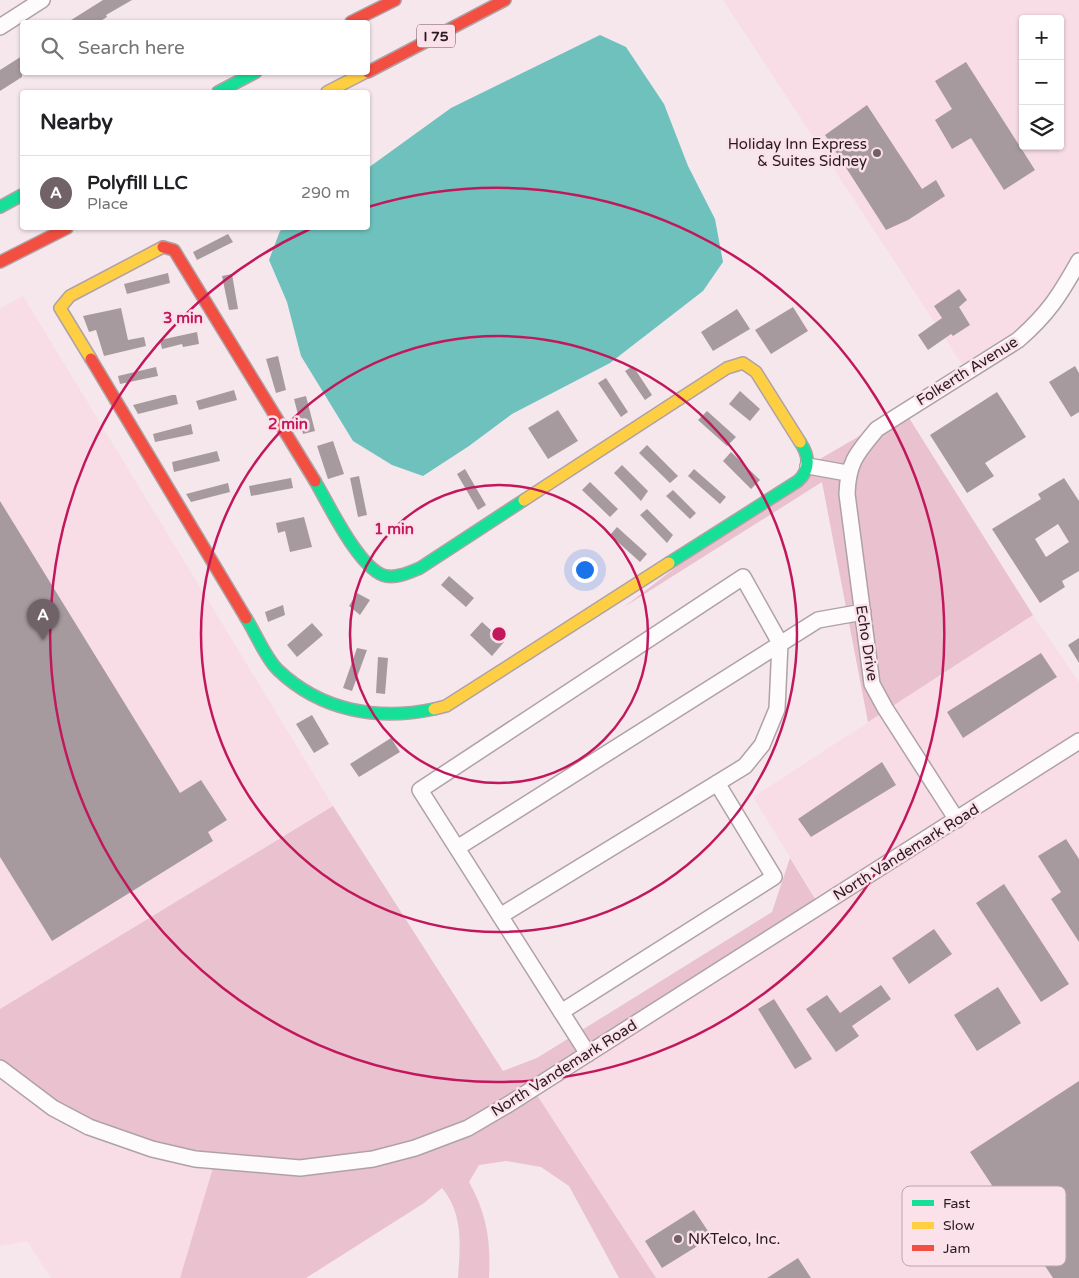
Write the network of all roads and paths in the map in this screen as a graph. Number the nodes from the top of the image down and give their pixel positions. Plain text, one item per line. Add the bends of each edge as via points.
1 (42, 0) edge
2 (395, 0) edge
3 (506, 0) edge
4 (355, 20) edge
5 (0, 27) edge
6 (370, 70) edge
7 (250, 75) edge
8 (361, 75) edge
9 (222, 90) edge
10 (331, 90) edge
11 (20, 196) edge
12 (0, 207) edge
13 (63, 230) edge
14 (1079, 261) edge
15 (0, 262) edge
16 (808, 466) junction
17 (848, 473) junction
18 (863, 612) junction
19 (780, 644) junction
20 (1079, 741) edge
21 (717, 783) junction
22 (957, 820) junction
23 (457, 848) junction
24 (500, 916) junction
25 (561, 1012) junction
26 (588, 1054) junction
27 (0, 1068) edge

1 - 5 street
2 - 4 main road
3 - 6 main road, I 75
7 - 9 main road
8 - 10 main road, I 75
11 - 12 main road
13 - 15 main road
14 - 17 street, Folkerth Avenue via 1060,295 1039,322 1018,340 877,429 860,450
16 - 16 main road via 805,476 794,484 446,706 402,716 374,716 348,710 303,689 277,669 60,308 70,296 163,248 174,250 360,555 369,568 384,577 400,576 420,568 727,368 743,363 756,372 807,453
16 - 17 street
17 - 18 street, Echo Drive via 846,494
18 - 19 street via 818,620
18 - 22 street, Echo Drive via 872,684
19 - 21 street via 777,709 762,745 745,766
19 - 23 street
19 - 23 street via 743,577 420,790
20 - 22 street, North Vandemark Road
21 - 24 street
21 - 25 street via 774,877
22 - 26 street, North Vandemark Road
23 - 24 street
24 - 25 street
25 - 26 street
26 - 27 street, North Vandemark Road via 468,1128 374,1159 300,1168 195,1159 144,1146 89,1127 53,1108

